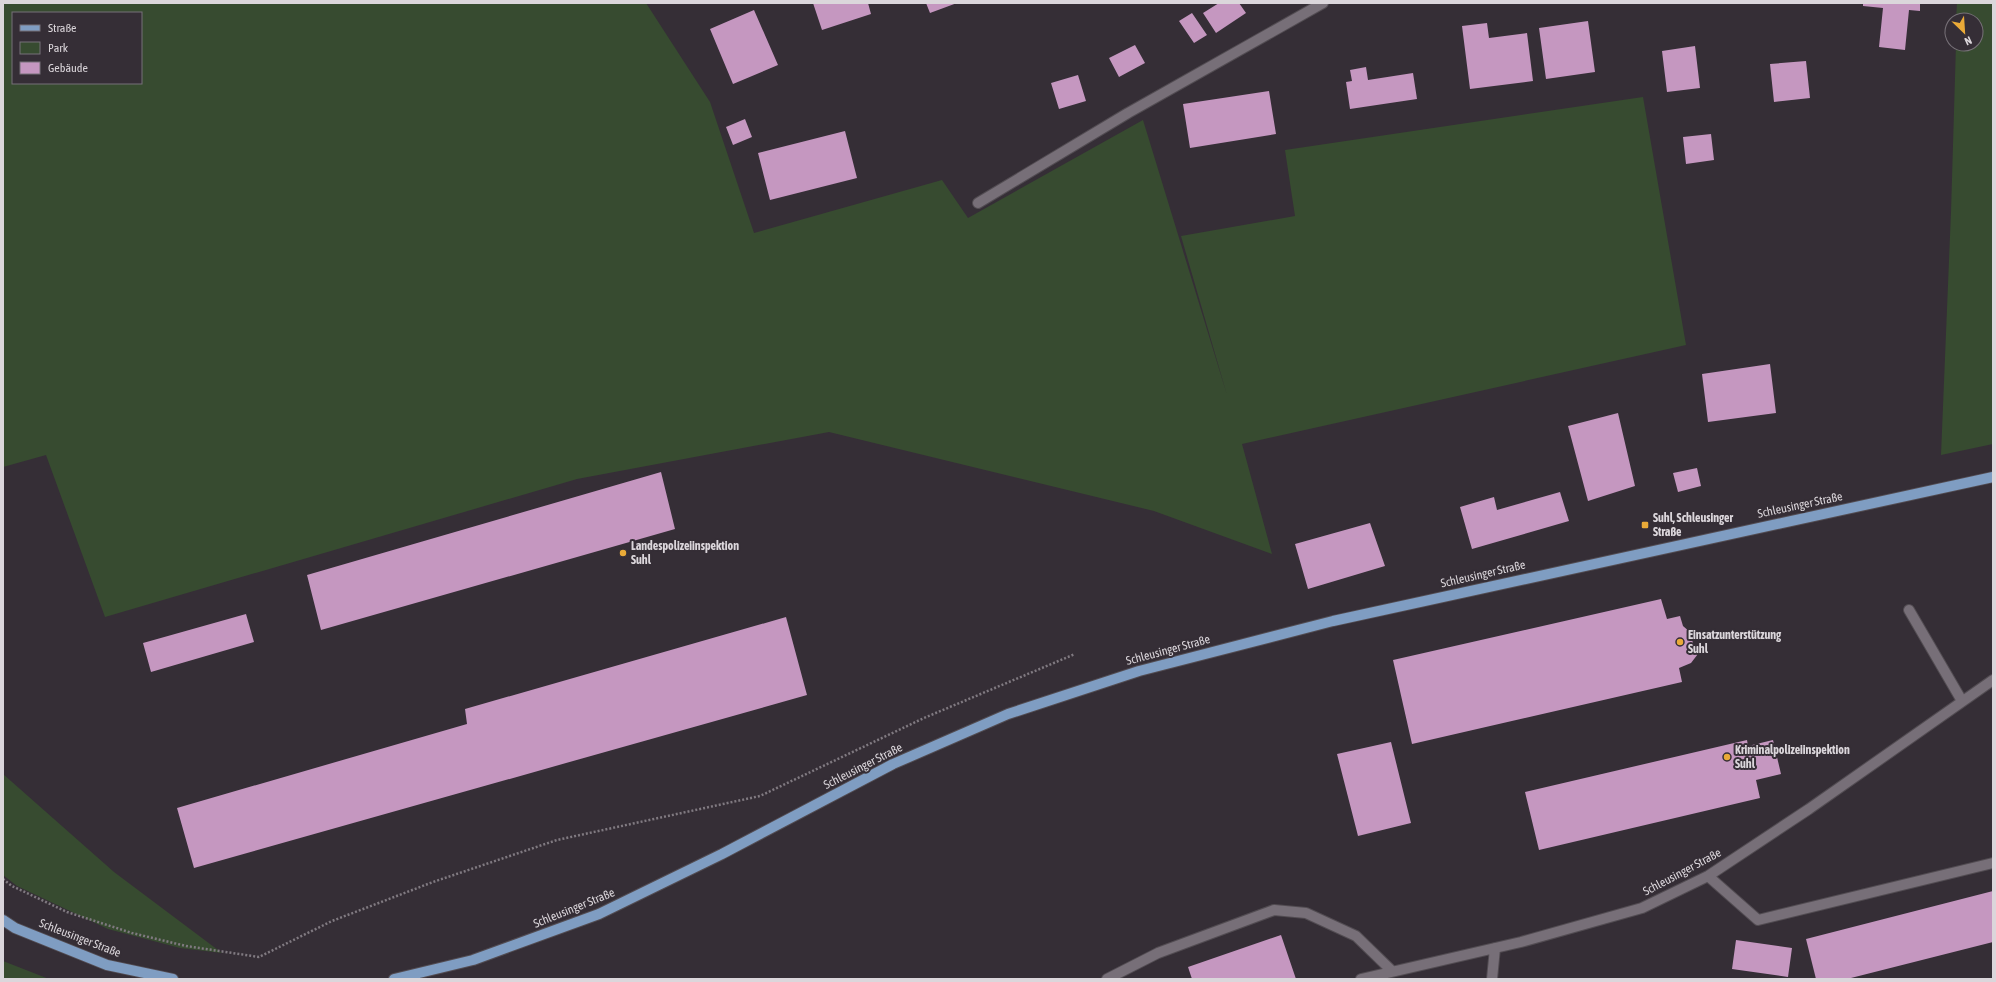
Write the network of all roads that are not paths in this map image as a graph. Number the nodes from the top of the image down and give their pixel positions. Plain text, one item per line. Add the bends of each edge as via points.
1 (1324, 3) edge
2 (978, 203) dead end
3 (1993, 477) edge
4 (1909, 610) dead end
5 (1993, 680) edge
6 (1962, 701) junction
7 (1993, 863) edge
8 (1708, 876) junction
9 (3, 920) edge
10 (1495, 948) junction
11 (1392, 971) junction
12 (173, 979) edge
13 (394, 979) edge
14 (1107, 979) edge
15 (1361, 979) edge
16 (1492, 979) edge

1 - 2 lane via 1128,113
3 - 13 main road, Schleusinger Straße via 1333,621 1139,670 1008,714 893,764 722,854 599,914 473,960
4 - 6 lane
5 - 6 lane, Schleusinger Straße
6 - 8 lane, Schleusinger Straße via 1810,809
7 - 8 lane via 1758,920
8 - 10 lane, Schleusinger Straße via 1642,908
9 - 12 main road, Schleusinger Straße via 16,928 107,965
10 - 11 lane, Schleusinger Straße
10 - 16 lane
11 - 14 lane via 1356,936 1306,913 1274,910 1158,953
11 - 15 lane, Schleusinger Straße

